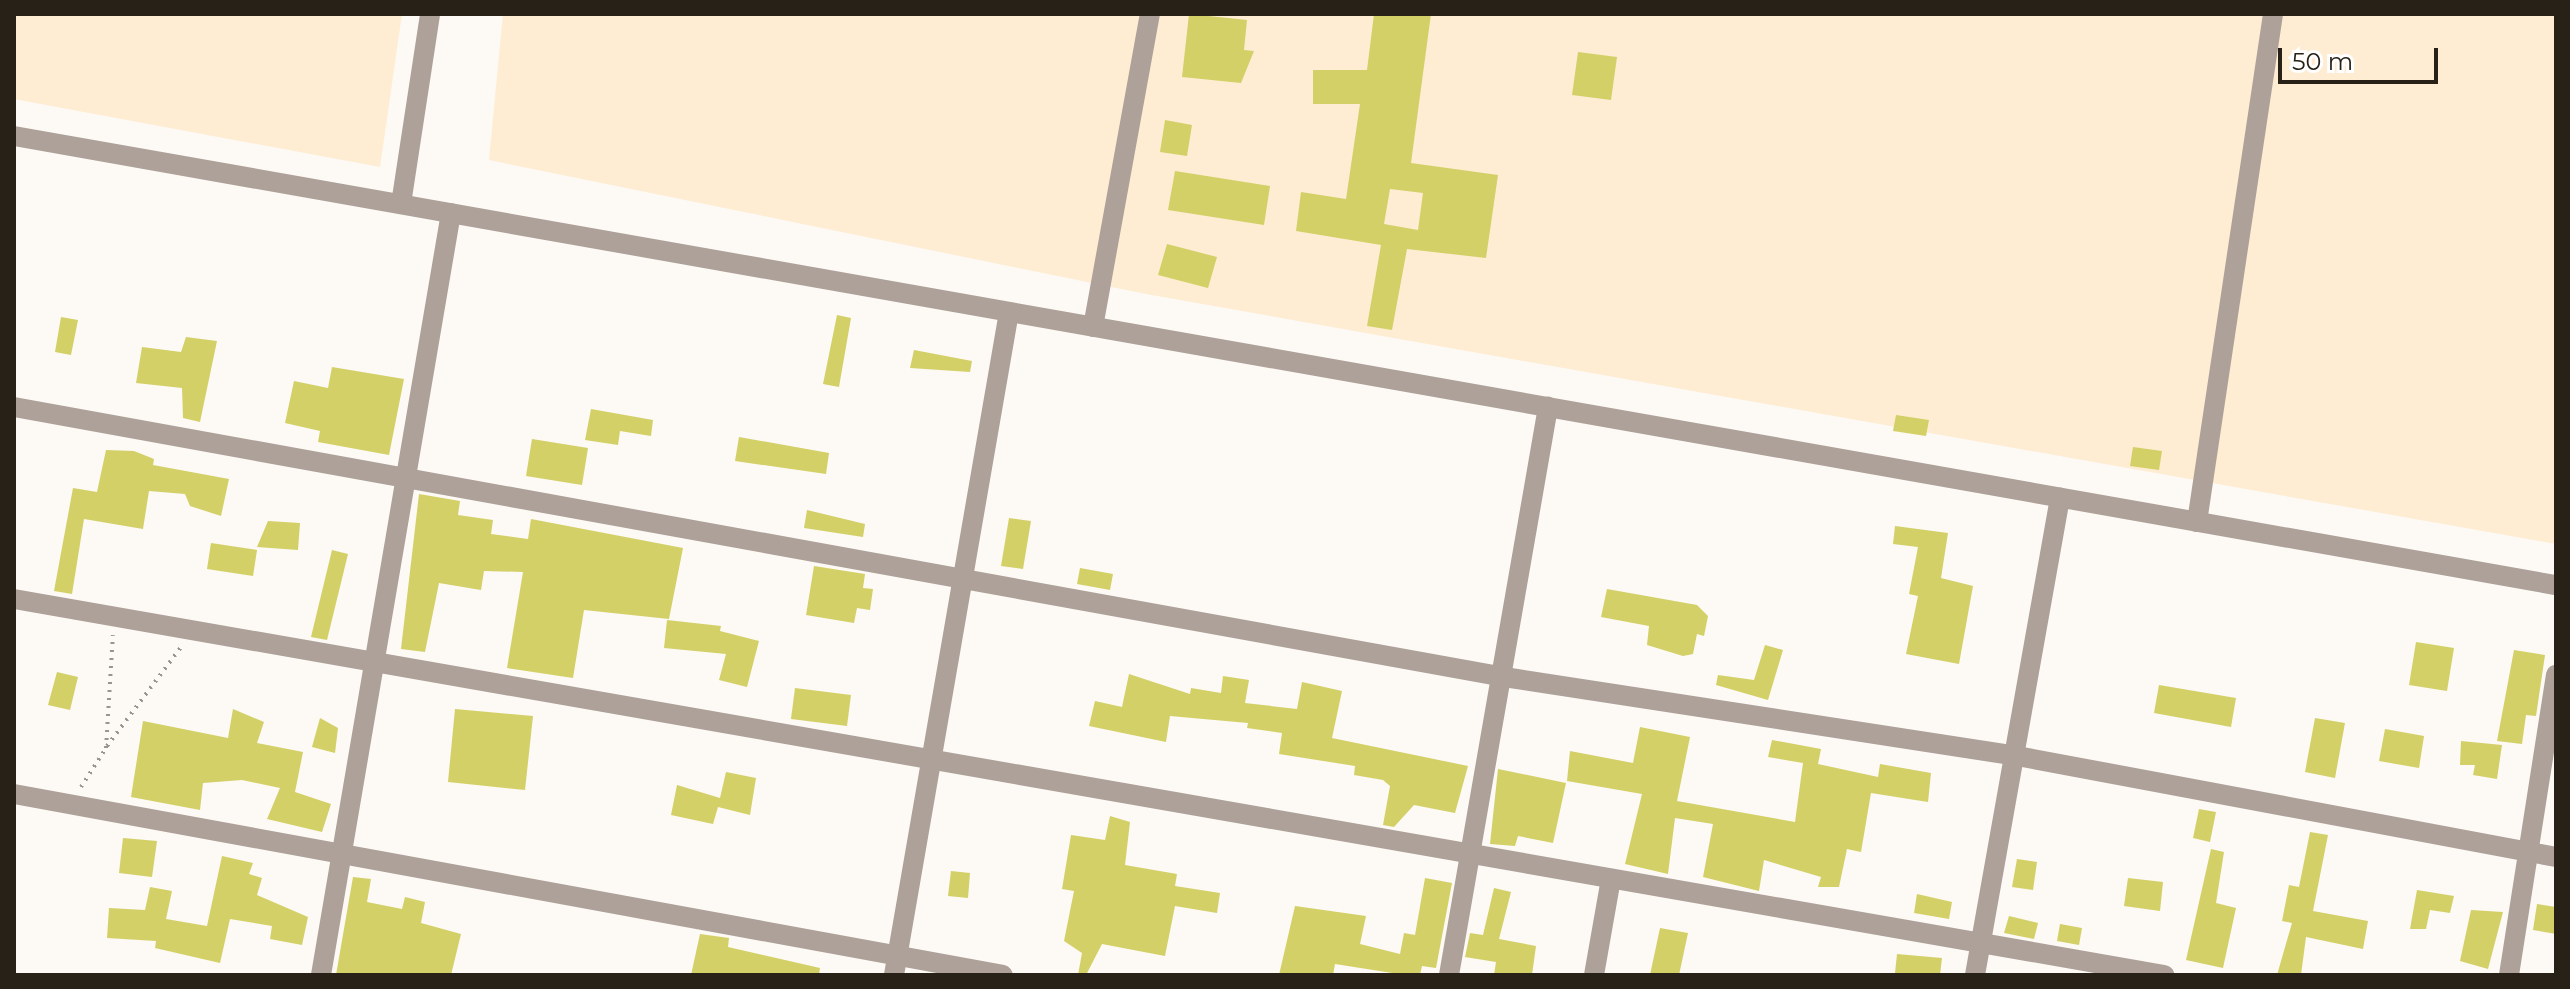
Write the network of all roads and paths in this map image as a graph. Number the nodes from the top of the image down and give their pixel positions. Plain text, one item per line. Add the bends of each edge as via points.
1 (430, 14) edge
2 (1150, 14) edge
3 (2273, 14) edge
4 (14, 136) edge
5 (401, 204) junction
6 (451, 213) junction
7 (1009, 312) junction
8 (1093, 327) junction
9 (14, 407) edge
10 (1548, 407) junction
11 (406, 473) junction
12 (2060, 498) junction
13 (2197, 522) junction
14 (963, 578) junction
15 (2556, 585) edge
16 (14, 599) edge
17 (114, 617) junction
18 (194, 631) junction
19 (378, 664) junction
20 (2556, 675) edge
21 (1504, 677) junction
22 (106, 748) junction
23 (2017, 756) junction
24 (931, 764) junction
25 (14, 794) edge
26 (70, 804) junction
27 (343, 853) junction
28 (2529, 853) junction
29 (1470, 855) junction
30 (2556, 857) edge
31 (1611, 879) junction
32 (1981, 944) junction
33 (896, 966) edge
34 (321, 975) edge
35 (1003, 975) edge
36 (1449, 975) edge
37 (1594, 975) edge
38 (1975, 975) edge
39 (2164, 975) edge
40 (2509, 975) edge

1 - 5 street
2 - 8 street
3 - 13 street
4 - 5 street
5 - 6 street
6 - 7 street
6 - 11 street
7 - 8 street
7 - 14 street
8 - 10 street
9 - 11 street
10 - 12 street
10 - 21 street
11 - 14 street
11 - 19 street
12 - 13 street
12 - 23 street
13 - 15 street
14 - 21 street
14 - 24 street
16 - 17 street
17 - 18 street
17 - 22 path
18 - 19 street
18 - 22 path
19 - 24 street
19 - 27 street
20 - 28 street
21 - 23 street
21 - 29 street
22 - 26 path
23 - 28 street
23 - 32 street
24 - 29 street
24 - 33 street
25 - 26 street
26 - 27 street
27 - 33 street
27 - 34 street
28 - 30 street
28 - 40 street
29 - 31 street
29 - 36 street
31 - 32 street
31 - 37 street
32 - 38 street
32 - 39 street
33 - 35 street

